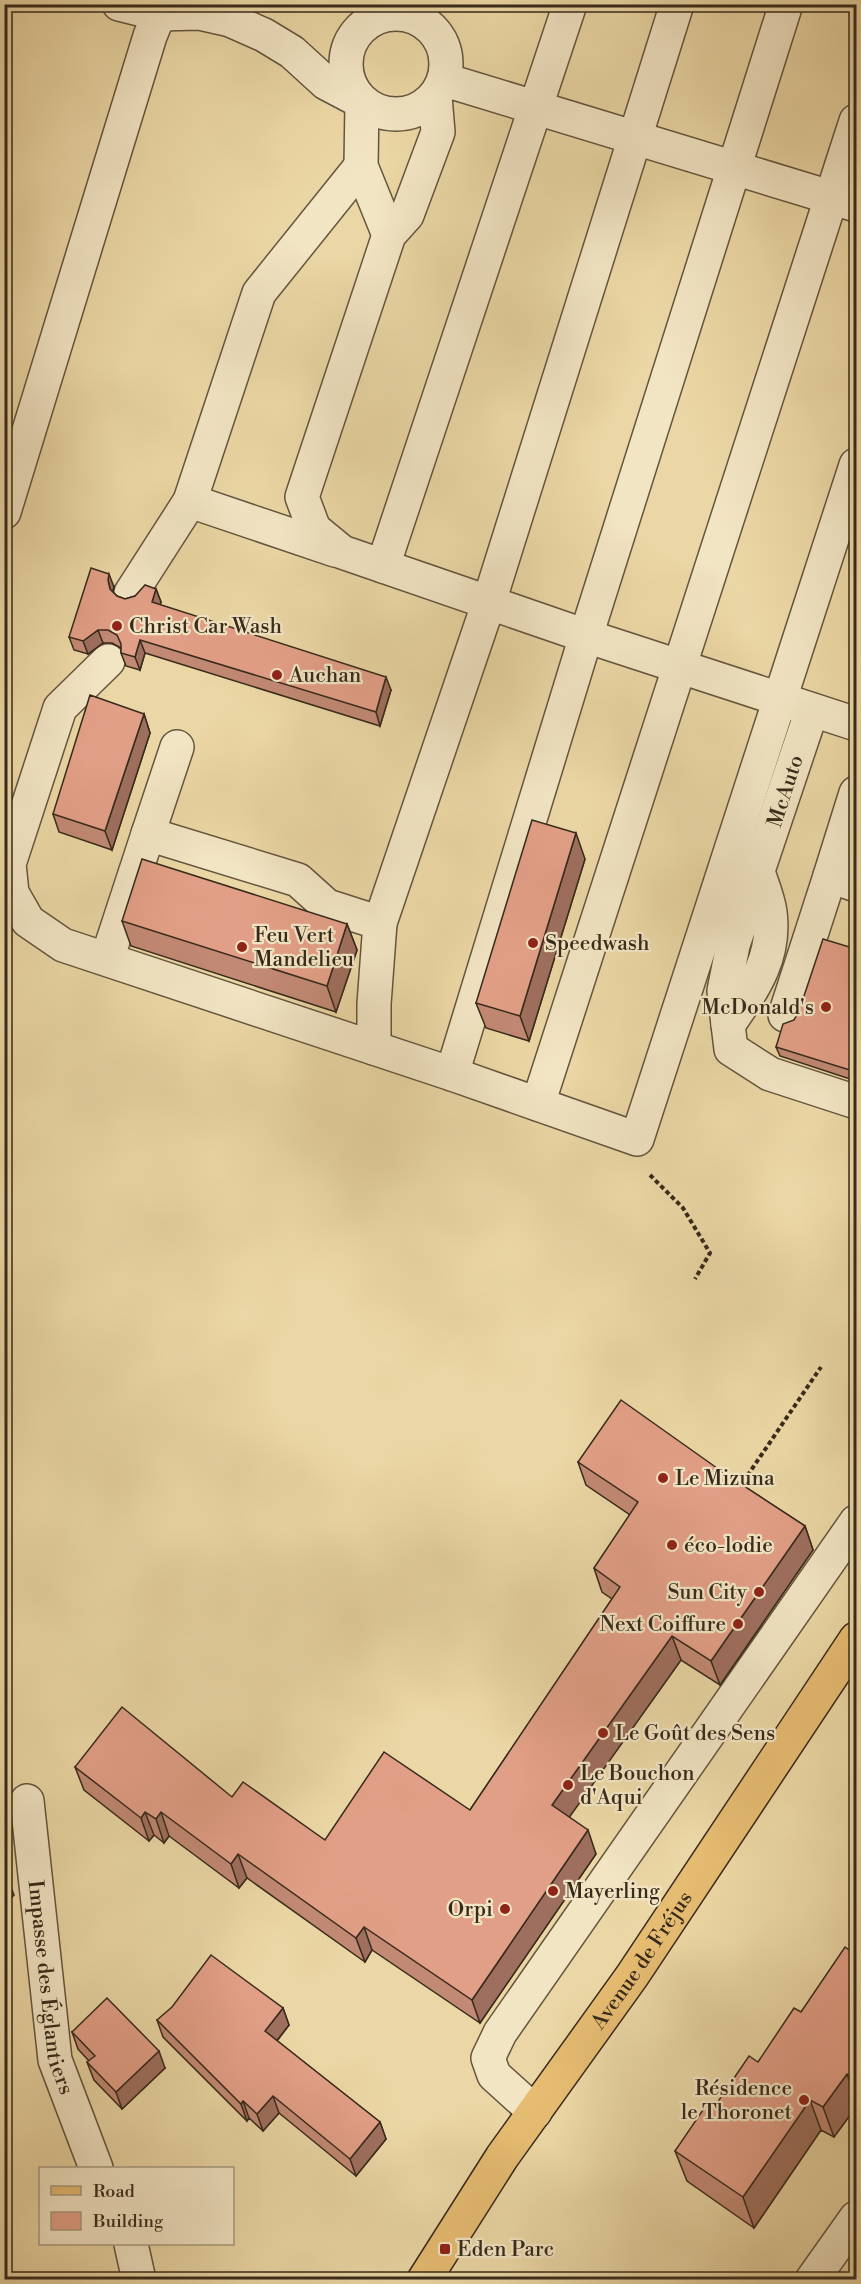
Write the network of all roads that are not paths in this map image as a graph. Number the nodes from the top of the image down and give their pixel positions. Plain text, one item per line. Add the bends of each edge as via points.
1 (119, 4) edge
2 (570, 4) edge
3 (677, 4) edge
4 (786, 4) edge
5 (155, 9) edge
6 (366, 10) edge
7 (440, 89) junction
8 (362, 102) junction
9 (535, 107) junction
10 (856, 121) edge
11 (635, 138) junction
12 (361, 166) junction
13 (734, 167) junction
14 (844, 201) edge
15 (389, 235) junction
16 (856, 465) edge
17 (190, 501) junction
18 (4, 512) edge
19 (342, 552) junction
20 (383, 566) junction
21 (131, 593) dead end
22 (489, 602) junction
23 (586, 636) junction
24 (108, 661) dead end
25 (680, 667) junction
26 (781, 699) junction
27 (812, 710) junction
28 (856, 724) edge
29 (177, 747) dead end
30 (856, 793) edge
31 (148, 834) junction
32 (843, 881) edge
33 (380, 923) junction
34 (107, 960) junction
35 (785, 1015) dead end
36 (374, 1048) junction
37 (452, 1074) junction
38 (856, 1102) edge
39 (538, 1104) junction
40 (856, 1522) edge
41 (856, 1639) edge
42 (27, 1801) dead end
43 (535, 2112) junction
44 (95, 2167) edge
45 (856, 2218) edge
46 (131, 2245) edge
47 (139, 2280) edge
48 (424, 2280) edge
49 (812, 2280) edge

1 - 5 street
2 - 9 street
3 - 11 street
4 - 13 street
5 - 8 street via 199,13 264,35 292,52 326,82
5 - 18 street
6 - 7 street via 411,15 434,29 447,53
6 - 8 street via 349,43 346,74
7 - 8 street via 413,112 386,114
7 - 9 street
7 - 15 street via 438,132 407,215
8 - 12 street
9 - 11 street
9 - 20 street
10 - 14 street
11 - 13 street
11 - 22 street
12 - 15 street
12 - 17 street via 259,294
13 - 14 street
13 - 23 street
14 - 25 street
15 - 19 street via 302,497 314,529
16 - 26 street
17 - 19 street
17 - 21 street
19 - 20 street
20 - 22 street
22 - 23 street
22 - 33 street
23 - 25 street
23 - 37 street
24 - 34 street via 60,708 9,864 12,893 28,921 63,945
25 - 26 street
25 - 39 street
26 - 27 street
26 - 39 street via 637,1139
27 - 28 street
27 - 38 street, McAuto via 733,945 724,991 731,1049 770,1074
29 - 31 street
30 - 32 street
31 - 33 street via 298,880 327,906
31 - 34 street
32 - 35 street
33 - 36 street
34 - 36 street
36 - 37 street
37 - 39 street
40 - 43 street via 500,2033 488,2058 494,2074
41 - 43 main road, Avenue de Fréjus via 632,1976
42 - 44 street, Impasse des Églantiers via 55,2060
43 - 48 main road, Avenue de Fréjus
45 - 49 street
46 - 47 street

